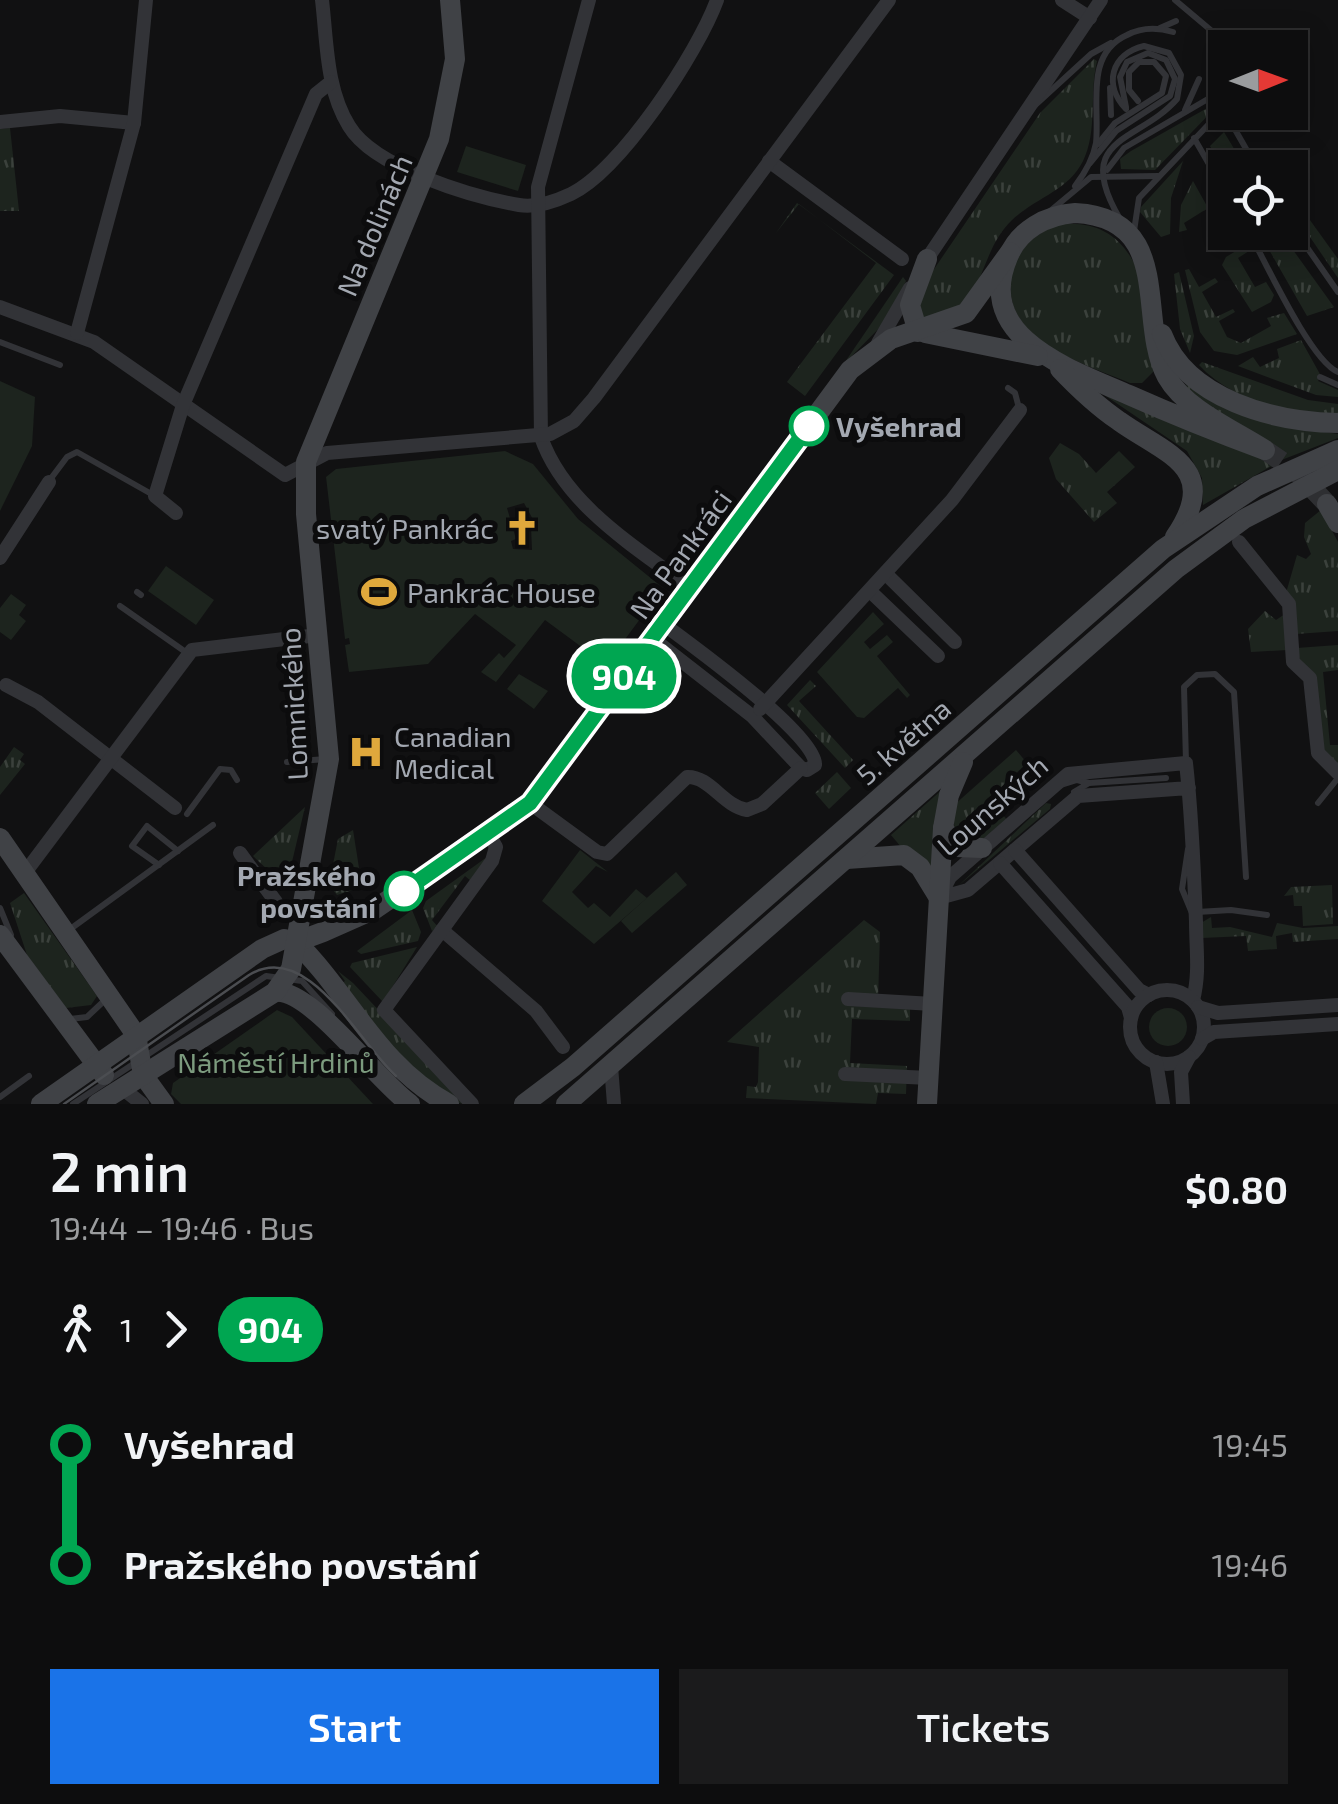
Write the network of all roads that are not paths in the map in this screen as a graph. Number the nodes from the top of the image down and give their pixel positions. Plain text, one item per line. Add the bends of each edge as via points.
1 (146, 0) edge
2 (322, 0) edge
3 (450, 0) edge
4 (589, 0) edge
5 (716, 0) edge
6 (888, 0) edge
7 (1062, 0) edge
8 (1101, 0) edge
9 (1175, 0) edge
10 (1090, 18) junction
11 (1176, 21) dead end
12 (1160, 28) junction
13 (1211, 30) edge
14 (1173, 32) dead end
15 (1120, 38) junction
16 (1113, 72) junction
17 (1199, 80) dead end
18 (331, 82) junction
19 (1174, 87) junction
20 (1208, 98) edge
21 (1138, 100) dead end
22 (1023, 114) junction
23 (1110, 115) dead end
24 (1180, 115) junction
25 (0, 122) edge
26 (134, 123) junction
27 (1208, 125) edge
28 (1112, 135) junction
29 (1194, 138) junction
30 (1094, 152) junction
31 (1208, 158) edge
32 (770, 161) junction
33 (1090, 163) junction
34 (425, 176) junction
35 (1104, 176) junction
36 (1159, 176) junction
37 (1076, 186) junction
38 (538, 205) junction
39 (1031, 228) junction
40 (1134, 242) junction
41 (1308, 249) edge
42 (1261, 250) edge
43 (1010, 252) junction
44 (902, 259) dead end
45 (927, 259) junction
46 (1338, 292) edge
47 (1154, 302) junction
48 (0, 307) edge
49 (918, 332) junction
50 (78, 333) junction
51 (0, 342) edge
52 (874, 348) junction
53 (1050, 360) junction
54 (1160, 360) junction
55 (60, 366) dead end
56 (1338, 372) edge
57 (1320, 377) dead end
58 (1338, 385) edge
59 (1008, 388) dead end
60 (1127, 394) junction
61 (184, 404) junction
62 (1020, 410) joint
63 (1338, 423) edge
64 (541, 436) junction
65 (1338, 450) edge
66 (306, 462) junction
67 (1338, 470) edge
68 (1338, 481) edge
69 (49, 482) joint
70 (154, 496) junction
71 (1274, 502) junction
72 (1327, 504) tunnel mouth
73 (176, 513) dead end
74 (1338, 523) edge
75 (1238, 542) dead end
76 (1163, 549) junction
77 (0, 558) edge
78 (887, 575) junction
79 (690, 587) junction
80 (872, 592) junction
81 (120, 606) dead end
82 (657, 630) junction
83 (310, 636) junction
84 (955, 642) dead end
85 (188, 654) junction
86 (938, 656) dead end
87 (581, 660) dead end
88 (618, 684) junction
89 (6, 685) dead end
90 (765, 704) junction
91 (752, 716) junction
92 (972, 748) junction
93 (108, 757) junction
94 (329, 759) junction
95 (287, 762) dead end
96 (1186, 763) junction
97 (801, 768) junction
98 (1338, 776) edge
99 (1166, 778) dead end
100 (236, 780) dead end
101 (1090, 783) junction
102 (1189, 788) junction
103 (1051, 789) junction
104 (530, 803) junction
105 (1318, 804) dead end
106 (1065, 806) junction
107 (181, 811) joint
108 (213, 825) dead end
109 (943, 828) junction
110 (488, 834) junction
111 (0, 838) edge
112 (982, 848) junction
113 (1015, 850) junction
114 (178, 851) junction
115 (240, 853) dead end
116 (846, 858) junction
117 (1000, 863) junction
118 (159, 865) junction
119 (24, 874) junction
120 (1246, 877) dead end
121 (940, 898) junction
122 (276, 902) dead end
123 (0, 908) edge
124 (1267, 915) dead end
125 (1196, 916) junction
126 (442, 930) junction
127 (64, 933) junction
128 (296, 942) junction
129 (7, 948) edge
130 (290, 986) junction
131 (1150, 994) junction
132 (108, 996) junction
133 (848, 1000) dead end
134 (933, 1004) junction
135 (1196, 1004) junction
136 (1338, 1005) edge
137 (59, 1018) junction
138 (1131, 1018) junction
139 (1338, 1024) edge
140 (136, 1035) junction
141 (1202, 1039) junction
142 (372, 1040) junction
143 (563, 1048) dead end
144 (1190, 1056) junction
145 (1156, 1062) junction
146 (141, 1066) junction
147 (611, 1066) junction
148 (845, 1074) dead end
149 (29, 1076) dead end
150 (109, 1078) junction
151 (929, 1078) junction
152 (0, 1097) edge
153 (414, 1103) edge
154 (42, 1104) edge
155 (74, 1104) edge
156 (97, 1104) edge
157 (142, 1104) edge
158 (164, 1104) edge
159 (435, 1104) edge
160 (448, 1104) edge
161 (472, 1104) edge
162 (524, 1104) edge
163 (566, 1104) edge
164 (614, 1104) edge
165 (928, 1104) edge
166 (1163, 1104) edge
167 (1184, 1104) edge

1 - 26 street
2 - 18 street
3 - 34 street, Na dolinách via 452,86
4 - 38 street via 548,141
5 - 38 street via 678,73 605,167 576,192
6 - 32 street
7 - 10 street
8 - 10 street, Na Pankráci
9 - 13 lane
10 - 22 street, Na Pankráci
11 - 12 lane
12 - 14 lane
12 - 15 lane
15 - 22 lane via 1091,54
15 - 30 lane via 1098,74
16 - 19 lane via 1128,52 1153,46 1175,59
16 - 19 lane via 1114,96 1126,109 1121,71 1137,55 1166,60
16 - 23 lane
17 - 24 lane
18 - 34 street via 363,143
18 - 61 street via 316,94
19 - 21 lane via 1159,65 1135,64 1127,84
19 - 28 lane
19 - 28 lane via 1168,108
20 - 24 lane
22 - 45 street, Na Pankráci
24 - 35 lane via 1124,148
25 - 26 street via 60,116
26 - 50 street
27 - 29 lane
28 - 30 lane
28 - 33 lane
28 - 35 lane
29 - 31 lane
29 - 36 lane
30 - 33 lane
32 - 44 street
32 - 64 street via 580,416
33 - 37 lane
34 - 38 street via 521,206
34 - 66 street, Na dolinách
35 - 36 lane
35 - 37 lane
35 - 40 lane via 1106,194
36 - 40 lane via 1137,204
37 - 39 lane
38 - 64 street
39 - 40 street via 1064,214 1087,214 1112,223
39 - 43 street
40 - 47 street
41 - 46 lane
42 - 56 lane via 1323,362
43 - 49 street, Na Pankráci via 966,313
43 - 53 street via 1002,276 1005,310 1019,334
45 - 49 street via 910,304
45 - 52 street, Na Pankráci
47 - 54 street
47 - 63 street via 1172,355 1213,390 1275,416
48 - 50 street
49 - 52 street, Na Pankráci
49 - 53 street
50 - 61 street
51 - 55 lane
52 - 79 street, Na Pankráci via 844,377
53 - 60 street
53 - 76 street via 1111,415 1186,466 1190,504
54 - 60 street via 1154,385
54 - 60 street via 1184,398 1265,450
57 - 58 lane
59 - 62 lane
61 - 66 street via 282,474 294,474
61 - 70 street
62 - 78 street
64 - 66 street via 327,453
64 - 79 street via 576,497
65 - 76 street, 5. května via 1257,486
66 - 83 street, Lomnického
67 - 71 street, 5. května
68 - 71 street
69 - 70 lane via 77,452
69 - 77 street
70 - 73 street
71 - 92 street, 5. května via 1176,569
72 - 74 street
75 - 98 street via 1289,604 1293,662 1310,678 1318,752
76 - 162 street, 5. května
78 - 80 street
78 - 84 street
79 - 82 street, Na Pankráci
80 - 86 street
80 - 90 street
81 - 85 lane
82 - 88 street, Na Pankráci
82 - 90 street
82 - 91 street
83 - 85 street
83 - 94 street, Lomnického
85 - 93 street
87 - 88 lane
88 - 104 street, Na Pankráci
89 - 93 street
90 - 91 street
90 - 97 street via 816,757 810,770
91 - 97 street
92 - 109 street via 956,775
92 - 116 street, 5. května
93 - 107 street
93 - 119 street
94 - 95 lane
94 - 128 street, Lomnického
96 - 102 street
96 - 103 street, Lounských via 1077,771
96 - 120 lane via 1184,687 1197,675 1215,674 1234,692
97 - 104 street via 750,810 687,777 607,854
98 - 105 lane
99 - 101 lane
100 - 107 lane via 231,770 220,769
101 - 103 lane
101 - 106 lane
102 - 106 street, Lounských via 1081,795
102 - 125 street
103 - 112 street, Lounských
104 - 110 street, Na Pankráci
106 - 113 street, Lounských
108 - 114 lane
109 - 112 street via 957,847
109 - 121 street
110 - 126 street via 496,846 492,861
110 - 128 street, Na Pankráci via 374,909
111 - 119 street
112 - 121 street, Lounských via 950,877
113 - 117 street, Lounských
113 - 131 street via 1138,990
114 - 118 lane
114 - 118 lane via 147,826 132,846
115 - 122 street
116 - 121 street via 904,855
116 - 147 street, 5. května
117 - 121 street, Lounských via 968,890
117 - 138 street
118 - 127 lane
119 - 127 street
121 - 134 street, Lounských
123 - 129 lane
124 - 125 lane via 1231,910
125 - 135 street
126 - 143 street via 536,1011
126 - 161 street via 384,1010
127 - 132 street
128 - 130 street, Lomnického
128 - 140 street, Na Pankráci via 284,939 262,950
128 - 142 street
129 - 137 street
130 - 146 street, Na Pankráci
130 - 153 street
131 - 135 street via 1175,991
131 - 138 street
132 - 137 lane via 87,1017
132 - 140 street
133 - 134 street
134 - 151 street, Lounských
135 - 136 street via 1211,1013
135 - 141 street
137 - 150 street
138 - 145 street via 1132,1040
139 - 141 street via 1214,1032
140 - 146 street
140 - 150 street, Na Pankráci
141 - 144 street
142 - 159 lane via 396,1076
142 - 160 street
144 - 145 street via 1174,1064
144 - 167 street via 1182,1072
145 - 166 street
146 - 150 street, Na Pankráci
146 - 158 street
147 - 163 street, 5. května
147 - 164 street
148 - 151 street
149 - 152 lane
150 - 154 street, Na Pankráci
150 - 155 lane
150 - 156 street, Na Pankráci
150 - 157 street
151 - 165 street, Lounských

